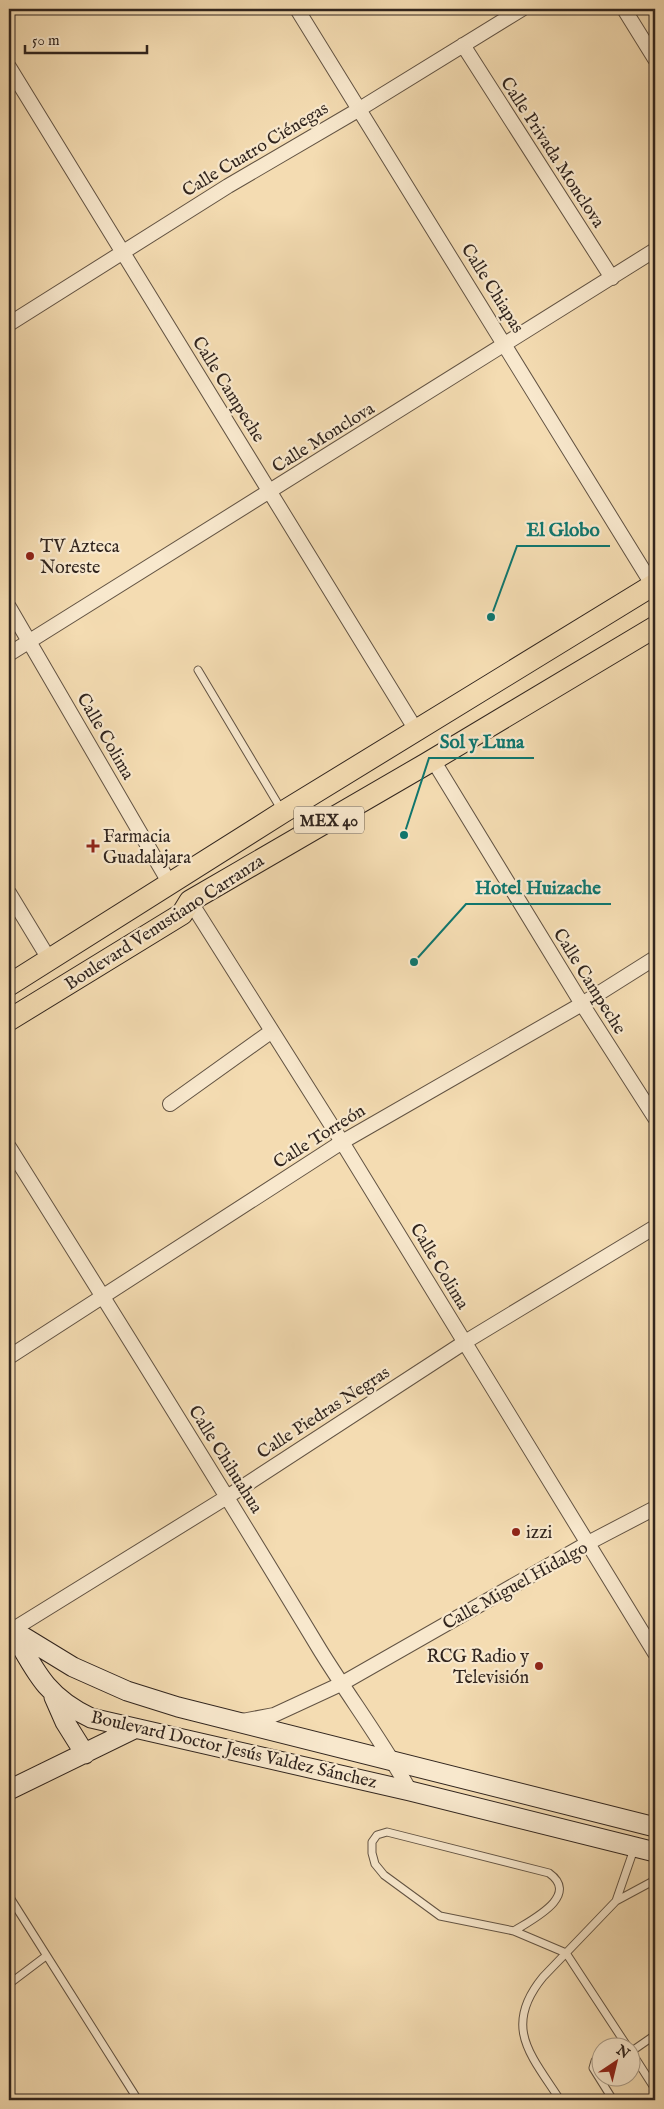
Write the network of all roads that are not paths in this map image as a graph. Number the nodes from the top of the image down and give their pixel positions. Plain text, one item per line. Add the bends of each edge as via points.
1 (297, 9) edge
2 (522, 9) edge
3 (624, 9) edge
4 (463, 45) junction
5 (655, 60) edge
6 (9, 67) edge
7 (358, 110) junction
8 (655, 250) edge
9 (123, 251) junction
10 (612, 278) junction
11 (9, 324) edge
12 (506, 345) junction
13 (271, 492) junction
14 (654, 586) edge
15 (9, 607) edge
16 (655, 627) edge
17 (30, 641) junction
18 (9, 654) edge
19 (198, 670) dead end
20 (416, 730) junction
21 (433, 760) junction
22 (283, 812) junction
23 (170, 884) junction
24 (9, 893) edge
25 (190, 901) junction
26 (655, 958) edge
27 (49, 959) junction
28 (9, 985) edge
29 (582, 1004) junction
30 (9, 1020) edge
31 (272, 1031) junction
32 (170, 1104) dead end
33 (655, 1118) edge
34 (342, 1142) junction
35 (9, 1147) edge
36 (655, 1227) edge
37 (103, 1297) junction
38 (465, 1342) junction
39 (9, 1357) edge
40 (227, 1497) junction
41 (655, 1508) edge
42 (588, 1543) junction
43 (10, 1629) edge
44 (649, 1632) edge
45 (655, 1653) edge
46 (340, 1684) junction
47 (52, 1694) junction
48 (194, 1711) junction
49 (238, 1721) junction
50 (134, 1729) junction
51 (187, 1740) junction
52 (85, 1754) junction
53 (393, 1760) junction
54 (9, 1790) edge
55 (410, 1791) junction
56 (655, 1827) edge
57 (634, 1847) junction
58 (655, 1852) edge
59 (655, 1880) edge
60 (9, 1896) edge
61 (616, 1901) junction
62 (514, 1931) junction
63 (566, 1953) junction
64 (46, 1956) junction
65 (9, 1984) edge
66 (655, 2035) edge
67 (620, 2036) edge
68 (642, 2045) edge
69 (642, 2068) edge
70 (604, 2086) edge
71 (655, 2088) edge
72 (138, 2100) edge
73 (560, 2100) edge
74 (613, 2100) edge

1 - 7 street, Calle Chiapas
2 - 4 street, Calle Cuatro Ciénegas
3 - 5 street
4 - 7 street, Calle Cuatro Ciénegas
4 - 10 street, Calle Privada Monclova
6 - 9 street, Calle Campeche
7 - 9 street, Calle Cuatro Ciénegas
7 - 12 street, Calle Chiapas
8 - 10 street, Calle Monclova
9 - 11 street, Calle Cuatro Ciénegas
9 - 13 street, Calle Campeche
10 - 12 street, Calle Monclova
12 - 13 street, Calle Monclova
12 - 14 street, Calle Chiapas
13 - 17 street, Calle Monclova
13 - 20 street, Calle Campeche
14 - 20 main road, Boulevard Venustiano Carranza / MEX 40
15 - 17 street, Calle Colima
16 - 21 main road, Boulevard Venustiano Carranza / MEX 40
17 - 18 street, Calle Monclova
17 - 23 street, Calle Colima
19 - 22 lane
20 - 22 main road, Boulevard Venustiano Carranza / MEX 40
21 - 25 main road, Boulevard Venustiano Carranza / MEX 40
21 - 29 street, Calle Campeche
22 - 23 main road, Boulevard Venustiano Carranza / MEX 40
23 - 27 main road, Boulevard Venustiano Carranza / MEX 40
24 - 27 street
25 - 30 main road, Boulevard Venustiano Carranza / MEX 40 via 182,914
25 - 31 street, Calle Colima
26 - 29 street, Calle Torreón
27 - 28 main road, Boulevard Venustiano Carranza / MEX 40
29 - 33 street, Calle Campeche
29 - 34 street, Calle Torreón
31 - 32 street
31 - 34 street, Calle Colima
34 - 37 street, Calle Torreón
34 - 38 street, Calle Colima
35 - 37 street, Calle Chihuahua
36 - 38 street, Calle Piedras Negras
37 - 39 street, Calle Torreón
37 - 40 street, Calle Chihuahua
38 - 40 street, Calle Piedras Negras
38 - 42 street, Calle Colima
40 - 43 street, Calle Piedras Negras
40 - 46 street, Calle Chihuahua
41 - 42 street, Calle Miguel Hidalgo
42 - 44 street, Calle Colima
42 - 46 street, Calle Miguel Hidalgo
43 - 47 main road, Boulevard Doctor Jesús Valdez Sánchez
43 - 48 main road, Boulevard Doctor Jesús Valdez Sánchez via 73,1667 118,1687
44 - 45 street, Calle Colima
46 - 49 street, Calle Miguel Hidalgo via 274,1715
46 - 53 street, Calle Chihuahua
47 - 50 main road, Boulevard Doctor Jesús Valdez Sánchez via 91,1718
47 - 52 main road
48 - 49 main road, Boulevard Doctor Jesús Valdez Sánchez
48 - 51 main road
49 - 53 main road, Boulevard Doctor Jesús Valdez Sánchez
50 - 51 main road, Boulevard Doctor Jesús Valdez Sánchez
50 - 52 main road
51 - 55 main road, Boulevard Doctor Jesús Valdez Sánchez
52 - 54 main road
53 - 55 street, Calle Chihuahua
53 - 56 main road, Boulevard Doctor Jesús Valdez Sánchez
55 - 57 main road, Boulevard Doctor Jesús Valdez Sánchez
57 - 58 main road, Boulevard Doctor Jesús Valdez Sánchez
57 - 61 lane
59 - 61 lane
60 - 64 lane
61 - 63 lane
62 - 62 lane via 456,1920 429,1910 384,1875 375,1864 372,1842 377,1835 387,1832 555,1877 559,1886 557,1899 547,1910
62 - 63 lane
63 - 67 lane
63 - 73 lane via 532,1990 526,2003 522,2029 528,2052
64 - 65 lane
64 - 72 lane
66 - 68 lane
69 - 71 lane
70 - 74 lane

